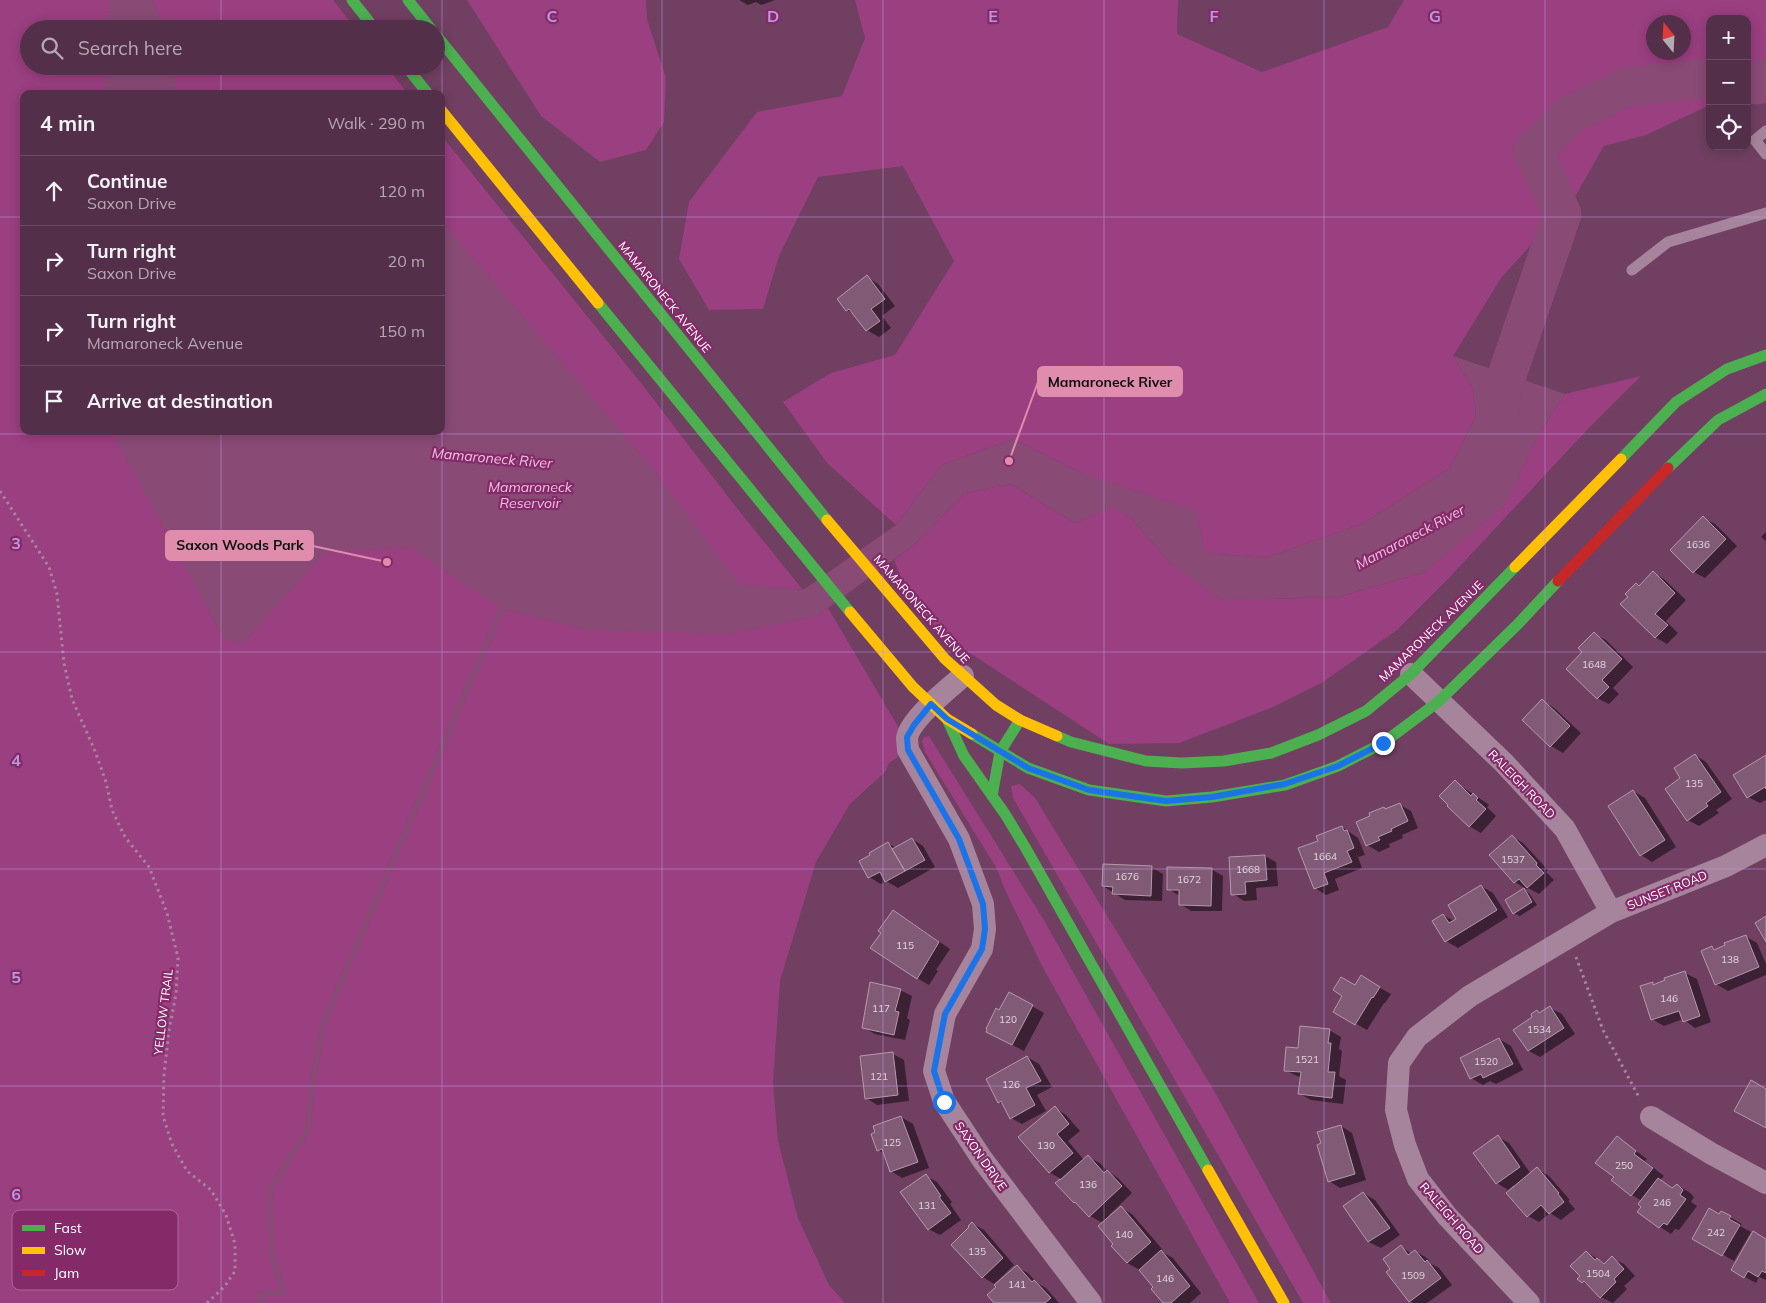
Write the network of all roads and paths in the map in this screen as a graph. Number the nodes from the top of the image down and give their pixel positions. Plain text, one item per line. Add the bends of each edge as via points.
1 (352, 0) edge
2 (408, 0) edge
3 (368, 20) edge
4 (424, 20) edge
5 (445, 46) edge
6 (413, 75) edge
7 (425, 90) edge
8 (445, 115) edge
9 (1766, 131) edge
10 (1766, 154) edge
11 (1766, 213) edge
12 (1632, 270) dead end
13 (1766, 355) edge
14 (1766, 394) edge
15 (0, 491) edge
16 (1411, 674) junction
17 (963, 676) junction
18 (1438, 702) junction
19 (939, 712) junction
20 (1020, 720) junction
21 (1000, 752) junction
22 (992, 796) junction
23 (1766, 845) edge
24 (1611, 912) junction
25 (1569, 938) junction
26 (1651, 1117) joint
27 (1766, 1183) edge
28 (207, 1303) edge
29 (1091, 1303) edge
30 (1284, 1303) edge
31 (1529, 1303) edge

1 - 3 main road
2 - 4 main road
5 - 17 main road, MAMARONECK AVENUE via 842,539
6 - 7 main road
8 - 19 main road via 884,654
9 - 10 lane via 1755,140
11 - 12 lane via 1668,242
13 - 16 main road, MAMARONECK AVENUE via 1727,369 1676,402
14 - 18 main road via 1718,420
15 - 28 path, YELLOW TRAIL via 49,567 57,594 64,663 72,699 95,750 112,810 125,837 149,867 167,913 178,958 164,1075 163,1116 172,1144 187,1171 211,1190 226,1215 235,1244 235,1271
16 - 18 street, RALEIGH ROAD
16 - 20 main road, MAMARONECK AVENUE via 1366,711 1318,734 1271,753 1224,760 1146,761 1071,742
17 - 19 street, SAXON DRIVE
17 - 20 main road, MAMARONECK AVENUE via 996,705
18 - 21 main road via 1383,743 1338,766 1285,784 1212,797 1166,801 1089,790 1028,768
18 - 24 street, RALEIGH ROAD via 1504,763 1565,829
19 - 21 main road
19 - 22 main road
19 - 29 street, SAXON DRIVE via 914,725 907,737 908,750 959,839 983,904 985,929 982,949 945,1014 934,1071 944,1102
20 - 21 main road
21 - 22 main road
22 - 30 main road via 1030,855
23 - 24 street, SUNSET ROAD via 1726,866
24 - 25 street, SUNSET ROAD
25 - 26 path via 1603,1030
25 - 31 street, RALEIGH ROAD via 1470,996 1417,1037 1399,1063 1396,1110 1418,1179
26 - 27 street

